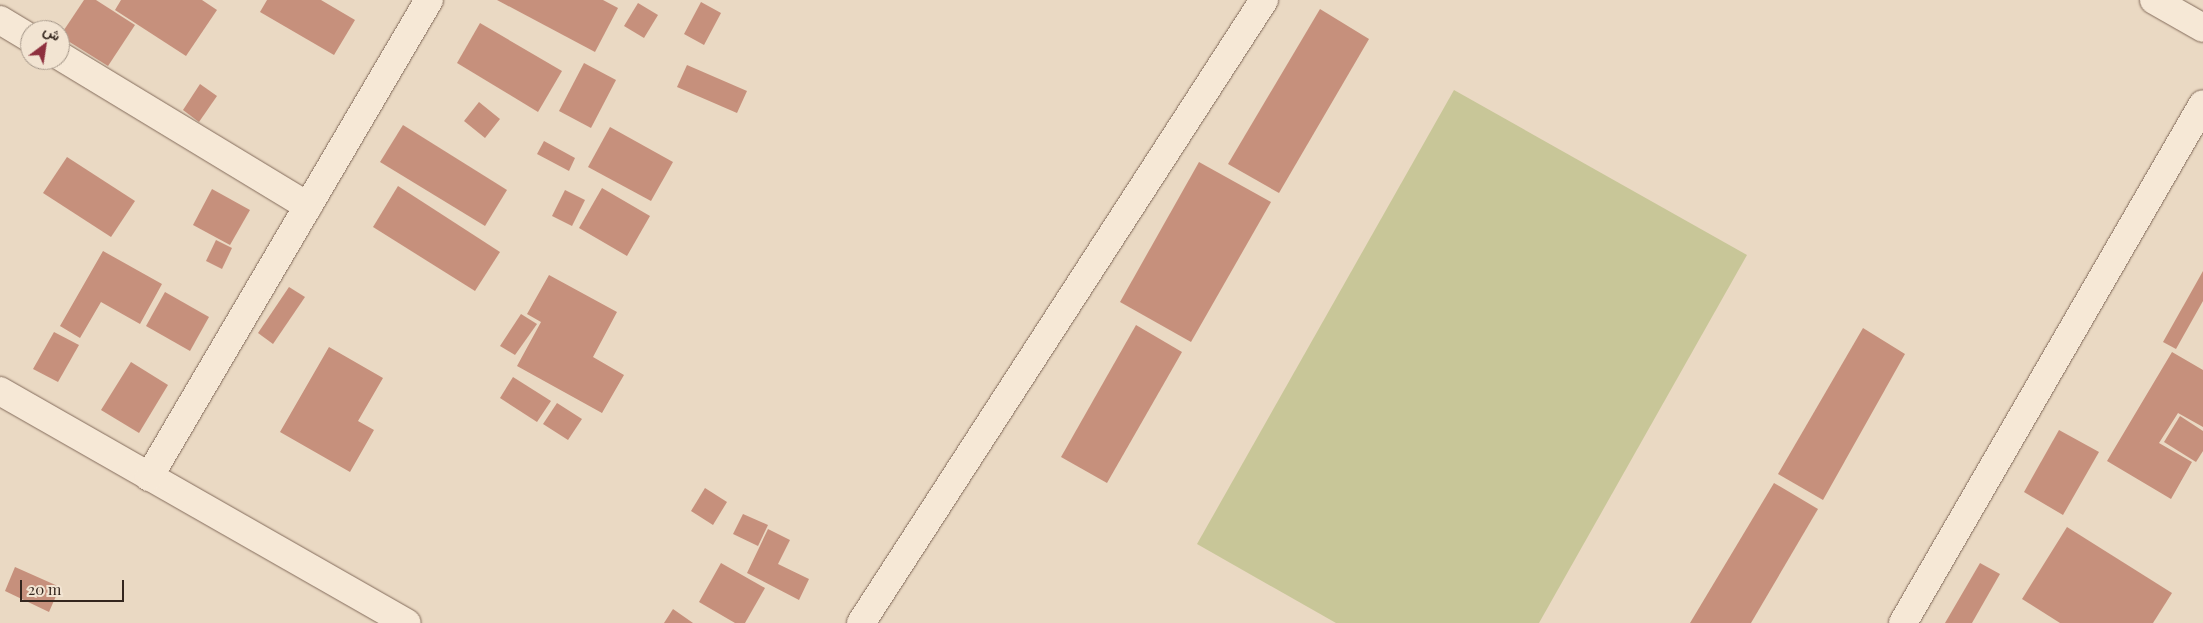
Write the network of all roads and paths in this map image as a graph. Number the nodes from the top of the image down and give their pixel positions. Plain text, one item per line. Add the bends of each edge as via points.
1 (429, 0) edge
2 (1264, 0) edge
3 (2154, 0) edge
4 (0, 20) edge
5 (2203, 28) edge
6 (20, 32) edge
7 (70, 62) edge
8 (2203, 104) edge
9 (308, 206) junction
10 (0, 391) edge
11 (149, 477) junction
12 (372, 615) edge
13 (406, 623) edge
14 (862, 623) edge
15 (1903, 623) edge

1 - 9 street
2 - 14 street
3 - 5 street
4 - 6 street
7 - 9 street
8 - 15 street
9 - 11 street
10 - 11 street
11 - 12 street
12 - 13 street

